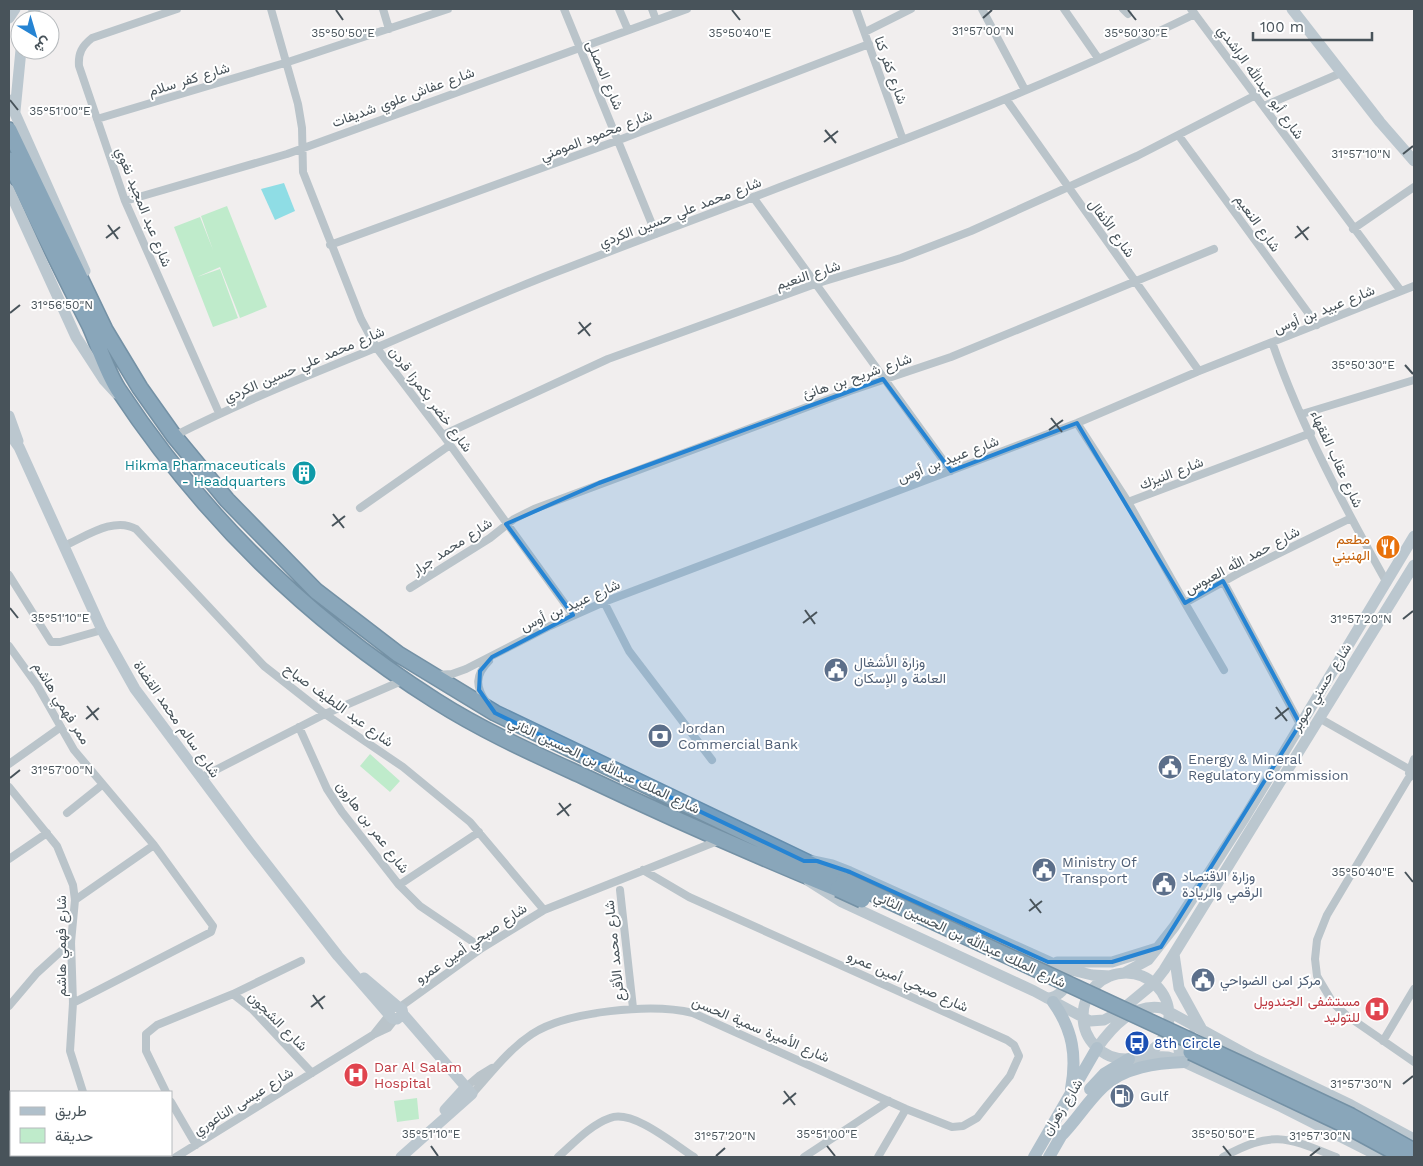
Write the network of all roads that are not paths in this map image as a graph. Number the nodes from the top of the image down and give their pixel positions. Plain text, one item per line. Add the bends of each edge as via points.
1 (15, 9) edge
2 (177, 9) edge
3 (271, 9) edge
4 (383, 9) edge
5 (448, 9) edge
6 (564, 9) edge
7 (619, 9) edge
8 (652, 9) edge
9 (687, 9) edge
10 (856, 9) edge
11 (911, 9) edge
12 (982, 9) edge
13 (1064, 9) edge
14 (1292, 9) edge
15 (1193, 11) edge
16 (9, 18) edge
17 (656, 20) junction
18 (389, 29) junction
19 (628, 30) junction
20 (865, 32) junction
21 (869, 44) junction
22 (580, 47) junction
23 (1098, 58) junction
24 (20, 60) edge
25 (288, 62) junction
26 (1341, 73) junction
27 (1025, 90) junction
28 (1256, 95) junction
29 (1006, 99) junction
30 (9, 101) edge
31 (1264, 106) junction
32 (98, 119) junction
33 (12, 124) edge
34 (1179, 136) junction
35 (619, 140) junction
36 (903, 140) junction
37 (302, 148) junction
38 (9, 160) edge
39 (1414, 161) edge
40 (1414, 187) edge
41 (1068, 189) junction
42 (9, 190) edge
43 (753, 197) junction
44 (125, 201) junction
45 (1353, 229) junction
46 (656, 234) junction
47 (330, 245) junction
48 (1214, 249) dead end
49 (1135, 281) junction
50 (815, 284) junction
51 (1414, 286) edge
52 (1401, 291) junction
53 (1317, 325) junction
54 (1272, 342) junction
55 (376, 347) junction
56 (1198, 371) junction
57 (883, 379) junction
58 (1414, 380) edge
59 (130, 406) junction
60 (219, 414) junction
61 (1302, 414) junction
62 (9, 416) edge
63 (1078, 423) junction
64 (1311, 433) junction
65 (9, 434) edge
66 (443, 435) junction
67 (174, 436) junction
68 (450, 445) junction
69 (19, 448) junction
70 (951, 471) junction
71 (1128, 502) junction
72 (360, 508) dead end
73 (1351, 518) junction
74 (506, 524) junction
75 (1414, 536) edge
76 (64, 546) junction
77 (1414, 565) edge
78 (9, 575) edge
79 (1223, 581) junction
80 (1387, 583) junction
81 (410, 588) dead end
82 (604, 602) junction
83 (1186, 603) junction
84 (573, 615) junction
85 (102, 630) junction
86 (1355, 637) junction
87 (1367, 642) junction
88 (9, 646) edge
89 (492, 657) junction
90 (1224, 670) dead end
91 (434, 675) junction
92 (404, 680) junction
93 (495, 712) junction
94 (325, 714) junction
95 (1319, 718) junction
96 (1300, 724) junction
97 (299, 726) junction
98 (61, 727) junction
99 (712, 760) dead end
100 (9, 764) edge
101 (1412, 769) edge
102 (200, 778) junction
103 (102, 785) junction
104 (9, 788) edge
105 (67, 813) dead end
106 (479, 832) junction
107 (47, 833) junction
108 (722, 840) junction
109 (154, 845) junction
110 (9, 859) edge
111 (801, 867) junction
112 (643, 870) junction
113 (399, 885) junction
114 (841, 885) junction
115 (620, 890) dead end
116 (75, 900) junction
117 (544, 910) junction
118 (71, 942) junction
119 (1161, 947) junction
120 (482, 948) junction
121 (1174, 954) junction
122 (301, 962) dead end
123 (1048, 962) junction
124 (1063, 968) junction
125 (1124, 973) junction
126 (1111, 976) junction
127 (1154, 983) junction
128 (1414, 989) edge
129 (233, 994) junction
130 (1050, 1000) junction
131 (73, 1003) junction
132 (9, 1006) edge
133 (633, 1008) junction
134 (1169, 1010) junction
135 (396, 1013) junction
136 (1084, 1019) junction
137 (1203, 1031) junction
138 (1383, 1041) junction
139 (1097, 1048) junction
140 (1142, 1056) junction
141 (1129, 1058) junction
142 (1184, 1062) junction
143 (1414, 1062) edge
144 (312, 1073) junction
145 (83, 1091) edge
146 (166, 1091) edge
147 (466, 1093) junction
148 (1069, 1099) junction
149 (889, 1101) junction
150 (172, 1104) edge
151 (906, 1109) junction
152 (1060, 1137) junction
153 (1414, 1139) edge
154 (196, 1145) junction
155 (1414, 1151) edge
156 (882, 1155) edge
157 (562, 1156) edge
158 (176, 1157) edge
159 (393, 1157) edge
160 (401, 1157) edge
161 (694, 1157) edge
162 (804, 1157) edge
163 (1034, 1157) edge
164 (1049, 1157) edge
165 (1223, 1157) edge
166 (1336, 1157) edge
167 (1381, 1157) edge
168 (1404, 1157) edge

1 - 16 main road
2 - 32 street, شارع عبد المجيد نغوي via 92,38 82,48 79,66
3 - 25 street, شارع خضر بكمرزا قردن
4 - 18 street
5 - 18 street, شارع كفر سلام
6 - 22 street, شارع المصلى
7 - 19 street
8 - 17 street
9 - 17 street, شارع عفاش علوي شديفات
10 - 20 street, شارع كفر كنا
11 - 20 street
12 - 27 street
13 - 23 street
14 - 26 main road
15 - 23 street, شارع محمد علي حسين الكردي
15 - 28 street, شارع أبو عبدالله الراشدي
17 - 19 street, شارع عفاش علوي شديفات
18 - 25 street, شارع كفر سلام
19 - 22 street, شارع عفاش علوي شديفات
20 - 21 street, شارع كفر كنا
21 - 35 street, شارع محمود المومني
21 - 36 street, شارع كفر كنا
22 - 35 street, شارع المصلى
22 - 37 street, شارع عفاش علوي شديفات
23 - 27 street, شارع محمد علي حسين الكردي
24 - 33 main road
25 - 32 street, شارع كفر سلام
25 - 37 street, شارع خضر بكمرزا قردن via 301,118
26 - 31 street
26 - 39 main road
27 - 29 street, شارع محمد علي حسين الكردي
28 - 31 street, شارع أبو عبدالله الراشدي
28 - 34 street, شارع النعيم
29 - 36 street, شارع محمد علي حسين الكردي
29 - 41 street, شارع الأنفال
30 - 33 main road
31 - 45 street, شارع أبو عبدالله الراشدي
32 - 44 street, شارع عبد المجيد نغوي
33 - 67 highway, شارع الملك عبدالله بن الحسين الثاني via 106,330 140,388
34 - 41 street, شارع النعيم
34 - 53 street, شارع النعيم
35 - 46 street, شارع المصلى
35 - 47 street, شارع محمود المومني
36 - 43 street, شارع محمد علي حسين الكردي
37 - 44 street, شارع عفاش علوي شديفات
37 - 47 street, شارع خضر بكمرزا قردن via 303,172
38 - 59 highway, شارع الملك عبدالله بن الحسين الثاني via 116,386
40 - 45 street
41 - 49 street, شارع الأنفال
41 - 50 street, شارع النعيم via 944,242
42 - 59 main road via 76,337 104,380
43 - 46 street, شارع محمد علي حسين الكردي
43 - 50 street
44 - 60 street, شارع عبد المجيد نغوي
45 - 52 street, شارع أبو عبدالله الراشدي
46 - 55 street, شارع محمد علي حسين الكردي
47 - 55 street, شارع خضر بكمرزا قردن via 360,319
48 - 49 street, شارع شريح بن هانئ
49 - 56 street, شارع الأنفال
49 - 57 street, شارع شريح بن هانئ via 950,357
50 - 57 street
50 - 66 street, شارع النعيم via 608,360
51 - 52 street, شارع عبيد بن أوس
52 - 53 street, شارع عبيد بن أوس
53 - 54 street, شارع عبيد بن أوس
54 - 56 street, شارع عبيد بن أوس
54 - 61 street, شارع عقاب الفقهاء
55 - 60 street, شارع محمد علي حسين الكردي
55 - 66 street, شارع خضر بكمرزا قردن
56 - 63 street, شارع عبيد بن أوس
57 - 70 street
57 - 74 street, شارع شريح بن هانئ via 599,483 522,514
58 - 61 street
59 - 92 highway, شارع الملك عبدالله بن الحسين الثاني via 210,509 283,586 322,620
60 - 67 street, شارع محمد علي حسين الكردي
61 - 64 street, شارع عقاب الفقهاء
62 - 69 main road, شارع سالم محمد القضاة
63 - 70 street, شارع عبيد بن أوس
63 - 71 street, شارع النيزك
64 - 71 street, شارع النيزك
64 - 73 street, شارع عقاب الفقهاء
65 - 69 main road, شارع سالم محمد القضاة
66 - 68 street, شارع خضر بكمرزا قردن
67 - 91 highway, شارع الملك عبدالله بن الحسين الثاني via 227,500 316,591 357,625
68 - 72 street
68 - 74 street, شارع خضر بكمرزا قردن
69 - 76 main road, شارع سالم محمد القضاة
70 - 82 street, شارع عبيد بن أوس
71 - 83 street
73 - 79 street, شارع حمد الله العبوس
73 - 80 street, شارع عقاب الفقهاء
74 - 81 street, شارع محمد جرار via 490,538
74 - 84 street, شارع خضر بكمرزا قردن
75 - 80 main road, شارع حسني صوبر
76 - 85 main road, شارع سالم محمد القضاة
76 - 94 street, شارع عبد اللطيف صباح via 115,524 129,524 254,656
77 - 87 main road, شارع حسني صوبر
78 - 85 street via 51,642
79 - 83 street, شارع حمد الله العبوس
79 - 96 street
80 - 86 main road, شارع حسني صوبر
82 - 84 street, شارع عبيد بن أوس
82 - 99 street via 629,651
83 - 90 street, شارع حمد الله العبوس
84 - 89 street, شارع عبيد بن أوس
85 - 102 main road, شارع سالم محمد القضاة via 136,689
86 - 87 main road
86 - 96 main road, شارع حسني صوبر
87 - 95 main road, شارع حسني صوبر
88 - 98 street, ممر فهمي هاشم
89 - 91 street, شارع عبيد بن أوس via 458,672
89 - 93 street, شارع عبيد بن أوس via 480,671 478,684 482,696
91 - 93 highway, شارع الملك عبدالله بن الحسين الثاني
92 - 94 street
92 - 108 highway, شارع الملك عبدالله بن الحسين الثاني via 469,720 543,758
93 - 111 highway, شارع الملك عبدالله بن الحسين الثاني
94 - 97 street
94 - 106 street, شارع عبد اللطيف صباح via 404,767
95 - 101 street
95 - 121 main road, شارع حسني صوبر
96 - 119 main road, شارع حسني صوبر
97 - 102 street
97 - 113 street, شارع عمر بن هارون via 327,789
98 - 100 street
98 - 103 street, ممر فهمي هاشم via 74,750
101 - 138 street via 1327,915 1315,951 1317,976 1333,1003
102 - 135 main road, شارع سالم محمد القضاة via 338,956
103 - 105 street
103 - 109 street, ممر فهمي هاشم
104 - 107 street, شارع فهمي هاشم
106 - 113 street, شارع عمر بن هارون
106 - 117 street, شارع عبد اللطيف صباح
107 - 110 street
107 - 116 street, شارع فهمي هاشم via 64,859
108 - 111 highway, شارع الملك عبدالله بن الحسين الثاني
108 - 112 street, شارع صبحي أمين عمرو
109 - 116 street
109 - 131 street, ممر فهمي هاشم via 212,923 213,930
111 - 114 highway, شارع الملك عبدالله بن الحسين الثاني
111 - 123 main road via 817,861 841,868
111 - 130 main road via 842,902
112 - 117 street, شارع صبحي أمين عمرو
112 - 151 street, شارع صبحي أمين عمرو via 689,897 1007,1040 1018,1051 1018,1060 1002,1088 977,1118 963,1126 952,1127
113 - 120 street via 420,906
114 - 155 highway, شارع الملك عبدالله بن الحسين الثاني, bridge via 1258,1072 1351,1116
114 - 168 highway, شارع الملك عبدالله بن الحسين الثاني, bridge via 1343,1124
115 - 133 street, شارع محمد الأقرع
116 - 118 street, شارع فهمي هاشم
117 - 120 street, شارع صبحي أمين عمرو
118 - 131 street, شارع فهمي هاشم
118 - 132 street via 37,973
119 - 123 main road via 1112,962
119 - 125 main road, شارع حسني صوبر via 1148,960
120 - 135 street, شارع صبحي أمين عمرو
121 - 127 main road, شارع حسني صوبر
121 - 137 main road via 1180,988
122 - 129 street
123 - 124 main road
124 - 126 main road
124 - 130 main road via 1064,989
125 - 126 main road
125 - 127 main road via 1143,976
126 - 136 main road via 1091,992 1085,1003
127 - 134 main road via 1163,994
127 - 136 main road, شارع حسني صوبر via 1111,1016 1096,1021
128 - 138 street
129 - 144 street, شارع الشجون via 252,1008
129 - 146 street, شارع الشجون via 157,1025 146,1034 146,1051
130 - 136 main road
130 - 148 main road via 1067,1024 1073,1044
131 - 145 street, شارع فهمي هاشم via 71,1057
133 - 147 street, شارع الأميرة سمية الحسن via 552,1024 531,1034 479,1076
133 - 149 street, شارع الأميرة سمية الحسن via 693,1013
134 - 137 main road
134 - 139 main road via 1151,1006 1136,1010
134 - 140 main road via 1165,1034 1158,1045
135 - 144 street, شارع عيسى الناعوري via 373,1035
135 - 147 main road, شارع سالم محمد القضاة
136 - 139 main road via 1086,1032
137 - 142 main road via 1186,1037 1179,1044 1179,1054
137 - 153 main road
138 - 143 street
139 - 141 main road via 1110,1056
139 - 148 main road, شارع زهران
140 - 141 main road
140 - 142 main road via 1168,1057
141 - 152 main road, شارع زهران via 1095,1083
142 - 152 main road via 1154,1064 1113,1079
142 - 167 main road
144 - 154 street, شارع عيسى الناعوري
147 - 159 main road, شارع الأميرة سمية الحسن
147 - 160 main road, شارع الأميرة سمية الحسن
148 - 163 main road, شارع زهران
149 - 151 street, شارع الأميرة سمية الحسن
149 - 162 street
150 - 154 street
151 - 156 street
152 - 164 main road, شارع زهران
154 - 158 street, شارع عيسى الناعوري
157 - 161 street via 599,1123 621,1116 637,1120
165 - 166 street via 1266,1138 1282,1138

